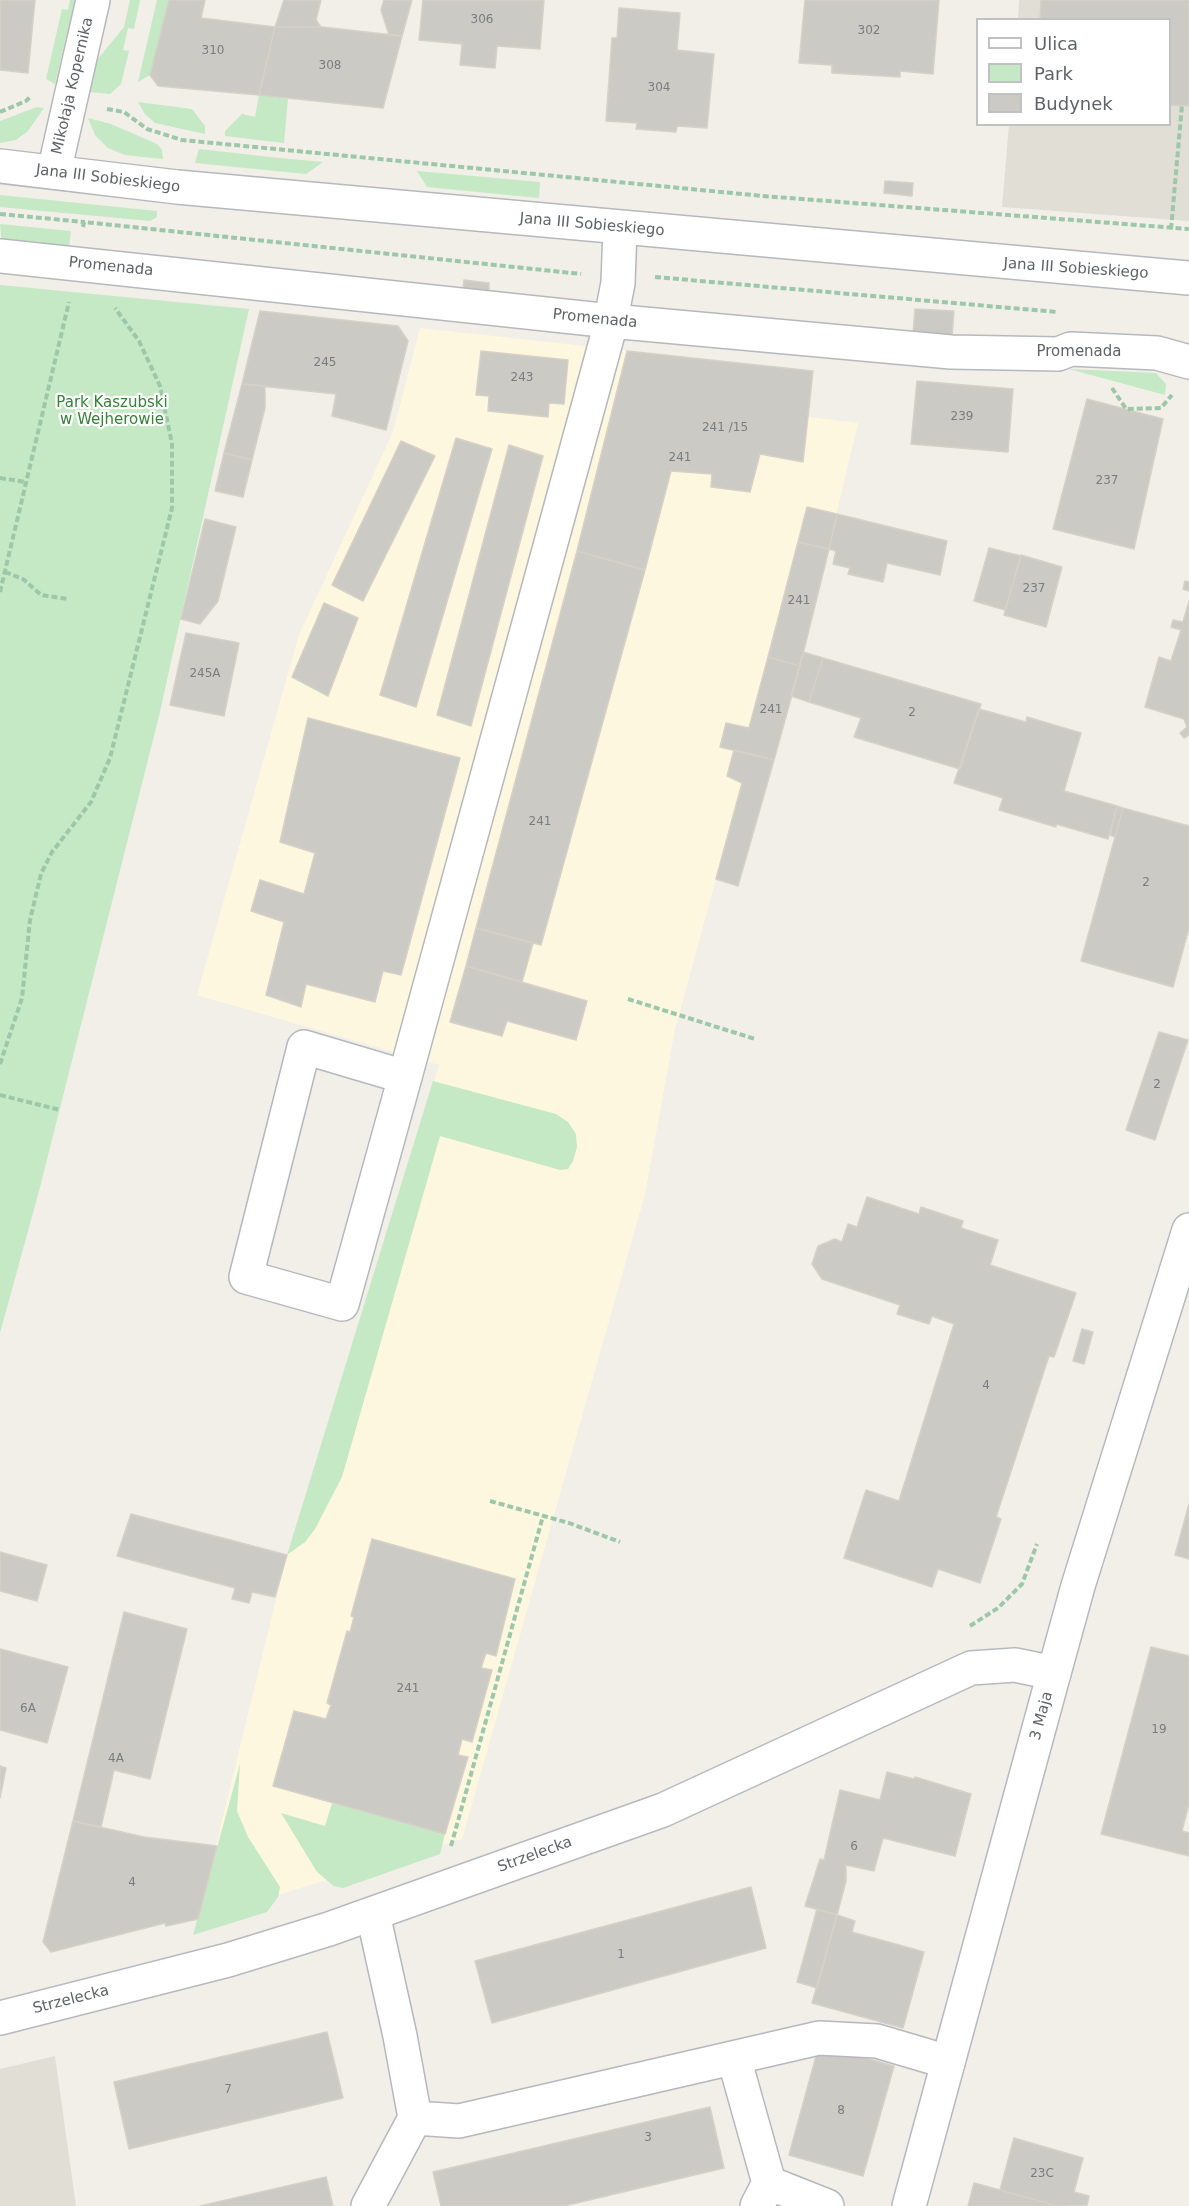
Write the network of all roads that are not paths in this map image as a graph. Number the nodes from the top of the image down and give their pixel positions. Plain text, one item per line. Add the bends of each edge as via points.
1 (93, 0) edge
2 (0, 166) edge
3 (54, 172) junction
4 (620, 228) junction
5 (0, 256) edge
6 (1188, 277) edge
7 (611, 321) junction
8 (1189, 362) edge
9 (405, 1077) junction
10 (1189, 1230) edge
11 (1054, 1673) junction
12 (373, 1914) junction
13 (0, 2018) edge
14 (734, 2058) junction
15 (948, 2062) junction
16 (415, 2118) junction
17 (763, 2195) edge
18 (369, 2206) edge
19 (827, 2206) edge
20 (909, 2206) edge

1 - 3 street, Mikołaja Kopernika
2 - 3 street, Jana III Sobieskiego
3 - 4 street, Jana III Sobieskiego
4 - 6 street, Jana III Sobieskiego
4 - 7 street
5 - 7 street, Promenada via 78,269
7 - 8 street, Promenada via 951,352 1058,354 1071,349 1157,353
7 - 9 street
9 - 9 street via 303,1047 246,1277 342,1304
10 - 11 street, 3 Maja
11 - 12 street, Strzelecka via 1015,1665 971,1668 663,1810
11 - 15 street, 3 Maja
12 - 13 street, Strzelecka via 228,1960
12 - 16 street
14 - 15 street via 819,2038 877,2041
14 - 16 street via 459,2121
14 - 17 street
15 - 20 street, 3 Maja
16 - 18 street
17 - 19 street

